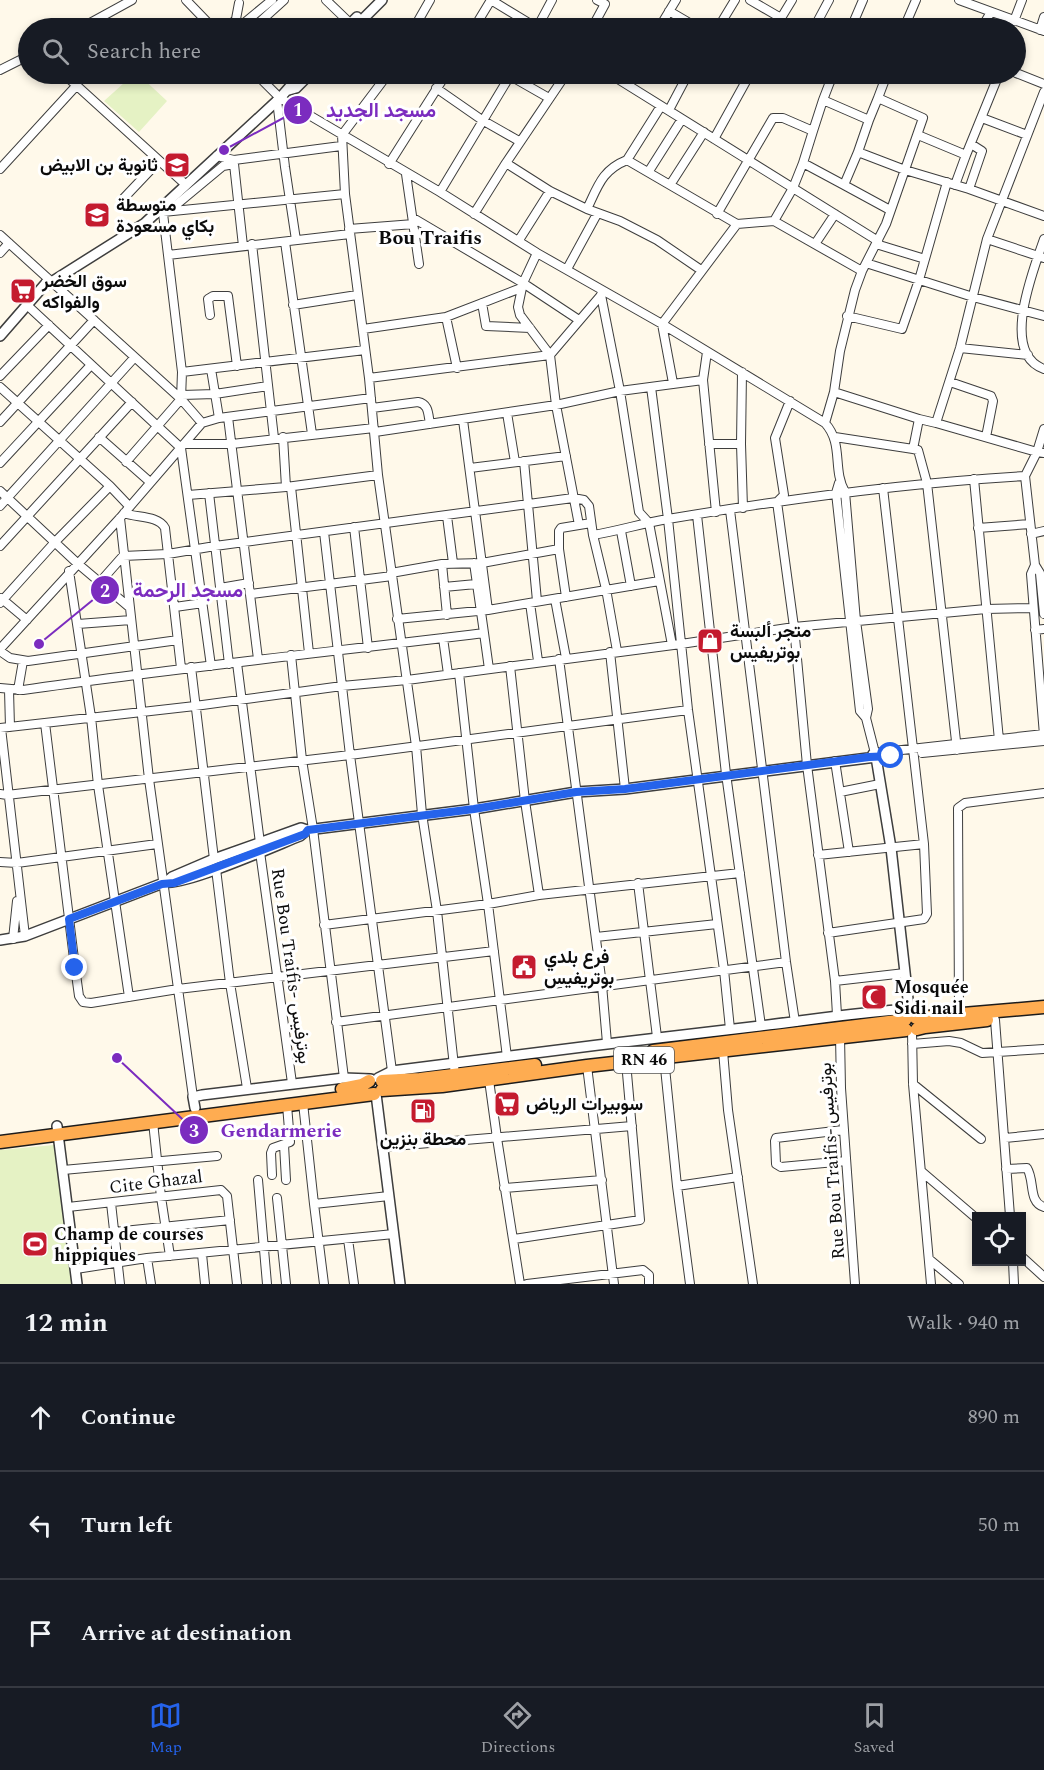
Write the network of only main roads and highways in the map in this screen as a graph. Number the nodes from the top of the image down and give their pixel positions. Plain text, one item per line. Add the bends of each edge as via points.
1 (1044, 1007) edge
2 (1044, 1014) edge
3 (911, 1025) junction
4 (376, 1085) junction
5 (58, 1130) junction
6 (0, 1134) edge
7 (0, 1142) edge

1 - 3 highway, RN 46 via 959,1014
2 - 3 highway, RN 46 via 925,1027
3 - 4 highway, RN 46 via 454,1069
3 - 4 highway, RN 46 via 489,1080
4 - 5 highway, RN 46 via 303,1103
4 - 5 highway, RN 46 via 194,1103
5 - 6 highway, RN 46
5 - 7 highway, RN 46

